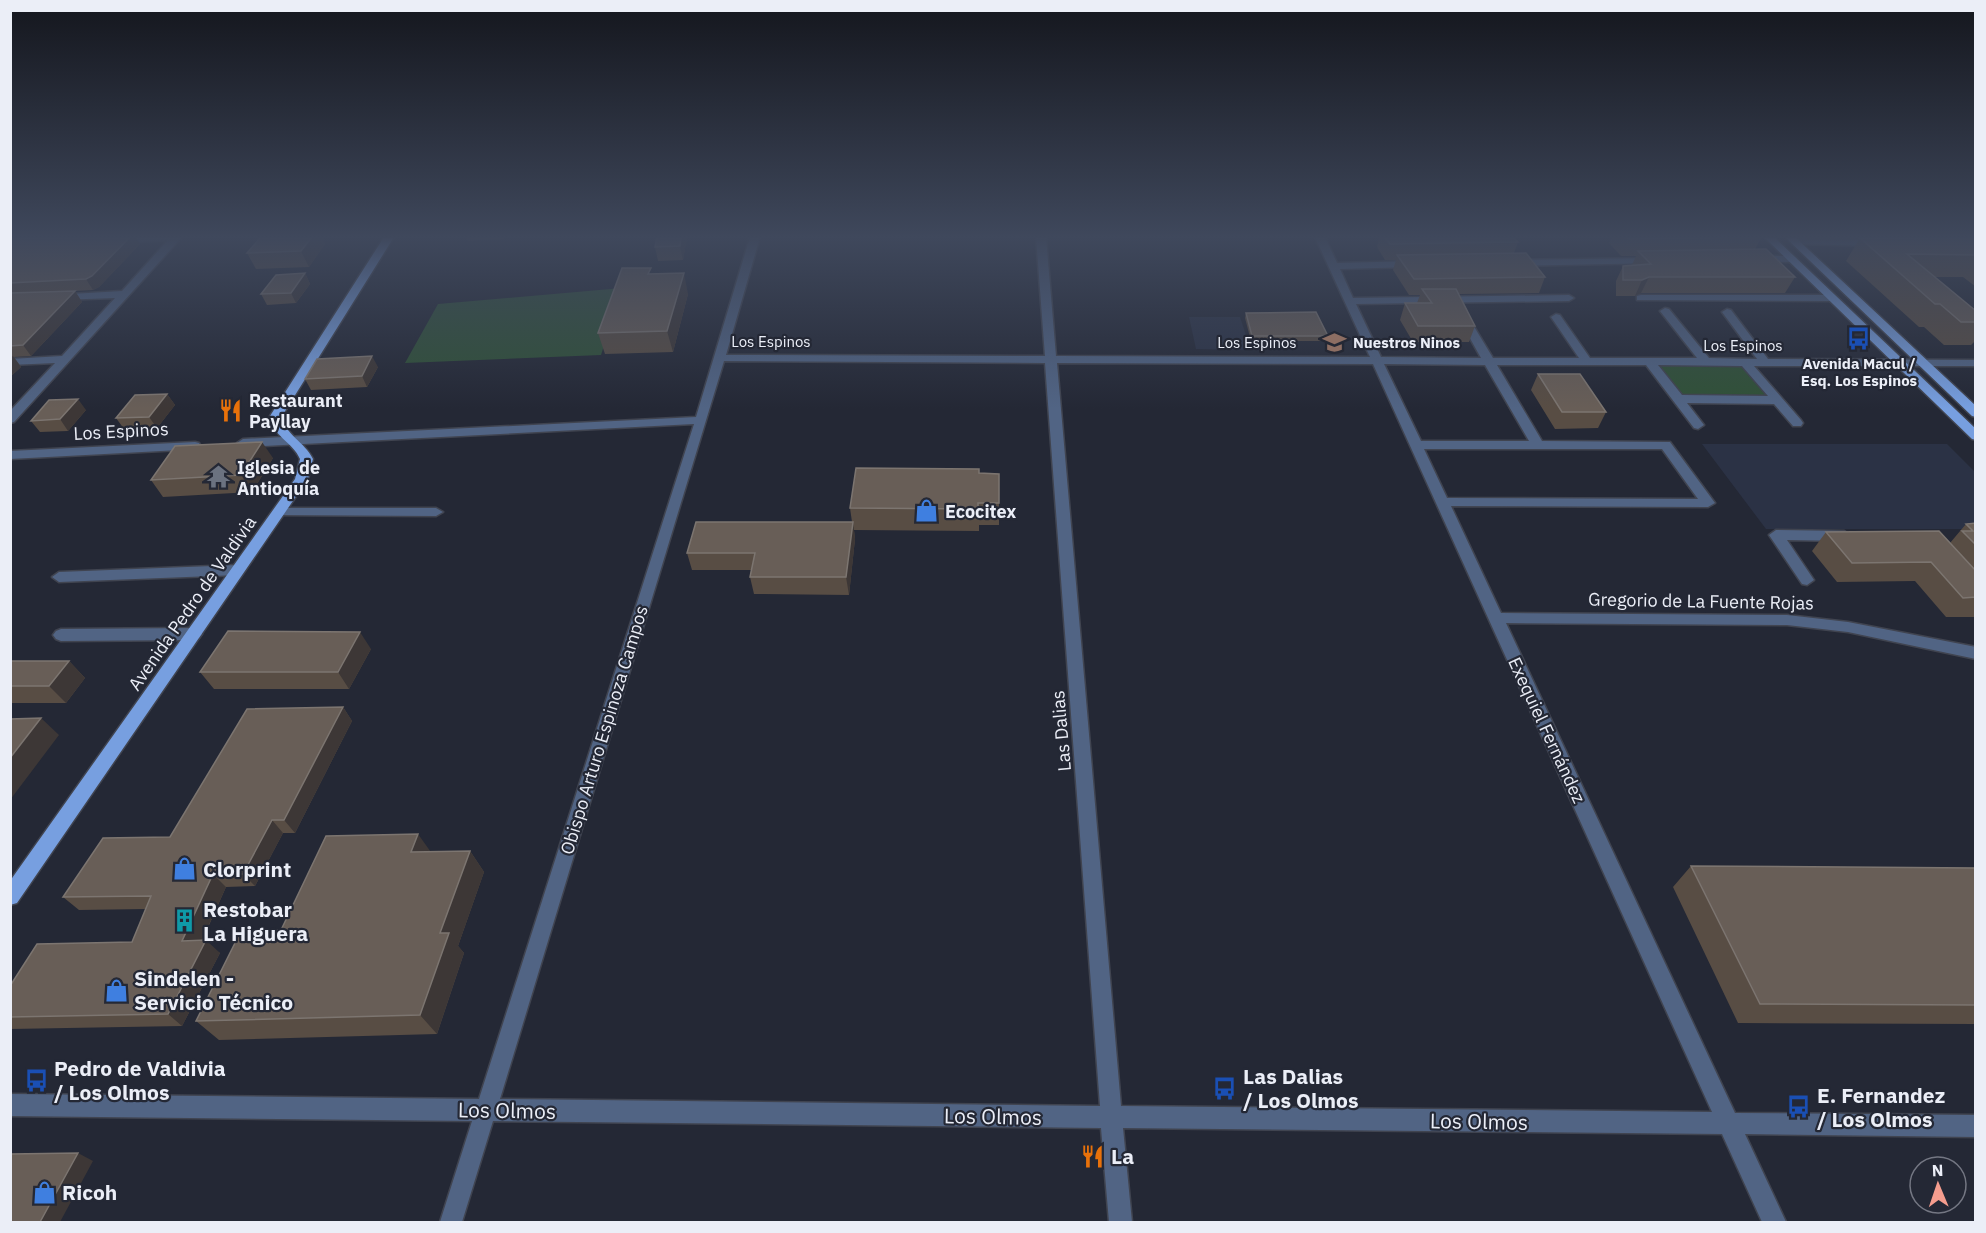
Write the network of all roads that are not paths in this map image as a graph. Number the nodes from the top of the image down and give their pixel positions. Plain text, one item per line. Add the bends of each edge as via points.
1 (125, 294) edge
2 (111, 295) edge
3 (353, 295) edge
4 (738, 295) edge
5 (1046, 295) edge
6 (1347, 295) edge
7 (1828, 295) edge
8 (1851, 295) edge
9 (45, 297) edge
10 (1569, 298) dead end
11 (1641, 298) dead end
12 (1832, 298) junction
13 (1350, 301) junction
14 (1665, 311) dead end
15 (1727, 312) dead end
16 (1462, 315) edge
17 (1556, 317) dead end
18 (719, 358) junction
19 (1051, 358) junction
20 (66, 359) junction
21 (1376, 359) junction
22 (1488, 360) junction
23 (1586, 360) junction
24 (1649, 361) junction
25 (1705, 361) junction
26 (1744, 361) junction
27 (10, 362) edge
28 (1765, 362) junction
29 (1899, 362) junction
30 (1923, 363) junction
31 (1976, 363) edge
32 (1678, 399) junction
33 (1777, 400) junction
34 (1976, 412) edge
35 (10, 419) edge
36 (701, 420) junction
37 (1797, 423) dead end
38 (1698, 425) dead end
39 (1976, 436) edge
40 (293, 441) junction
41 (235, 444) edge
42 (214, 445) edge
43 (1416, 445) junction
44 (1538, 445) junction
45 (10, 455) edge
46 (1443, 502) junction
47 (279, 512) junction
48 (436, 512) dead end
49 (1854, 536) edge
50 (238, 570) junction
51 (59, 577) dead end
52 (1807, 580) dead end
53 (1496, 618) junction
54 (194, 634) junction
55 (61, 635) dead end
56 (1976, 653) edge
57 (10, 897) edge
58 (10, 1105) edge
59 (487, 1110) junction
60 (1112, 1117) junction
61 (1729, 1124) junction
62 (1976, 1126) edge
63 (452, 1222) edge
64 (1120, 1222) edge
65 (1774, 1222) edge

1 - 20 street
2 - 9 street
3 - 40 main road, Avenida Pedro de Valdivia via 276,416 277,425
4 - 18 street, Obispo Arturo Espinoza Campos
5 - 19 street, Las Dalias
6 - 13 street, Exequiel Fernández
7 - 12 main road
8 - 30 main road
10 - 13 street
11 - 12 street
12 - 29 main road
13 - 21 street, Exequiel Fernández
14 - 25 street
15 - 28 street
16 - 22 street
17 - 23 street
18 - 19 street, Los Espinos
18 - 36 street, Obispo Arturo Espinoza Campos
19 - 21 street, Los Espinos
19 - 60 street, Las Dalias
20 - 27 street
20 - 35 street
21 - 22 street, Los Espinos
21 - 43 street, Exequiel Fernández
22 - 23 street, Los Espinos
22 - 44 street
23 - 24 street, Los Espinos
24 - 25 street, Los Espinos
24 - 32 street
25 - 26 street, Los Espinos
26 - 28 street, Los Espinos
26 - 33 street
28 - 29 street, Los Espinos
29 - 30 street, Los Espinos
29 - 39 main road
30 - 31 street, Los Espinos
30 - 34 main road
32 - 33 street
32 - 38 street
33 - 37 street
36 - 40 street
36 - 59 street, Obispo Arturo Espinoza Campos
40 - 41 street
40 - 47 main road, Avenida Pedro de Valdivia via 305,455 306,467
42 - 45 street, Los Espinos
43 - 44 street
43 - 46 street, Exequiel Fernández
44 - 46 street via 1666,445 1708,503
46 - 53 street, Exequiel Fernández
47 - 48 street
47 - 50 main road, Avenida Pedro de Valdivia
49 - 52 street via 1776,535
50 - 51 street
50 - 54 main road, Avenida Pedro de Valdivia
53 - 56 street, Gregorio de La Fuente Rojas via 1787,620 1848,627
53 - 61 street, Exequiel Fernández
54 - 55 street
54 - 57 main road, Avenida Pedro de Valdivia
58 - 59 street, Los Olmos
59 - 60 street, Los Olmos
59 - 63 street, Obispo Arturo Espinoza Campos
60 - 61 street, Los Olmos
60 - 64 street, Las Dalias
61 - 62 street, Los Olmos
61 - 65 street, Exequiel Fernández

